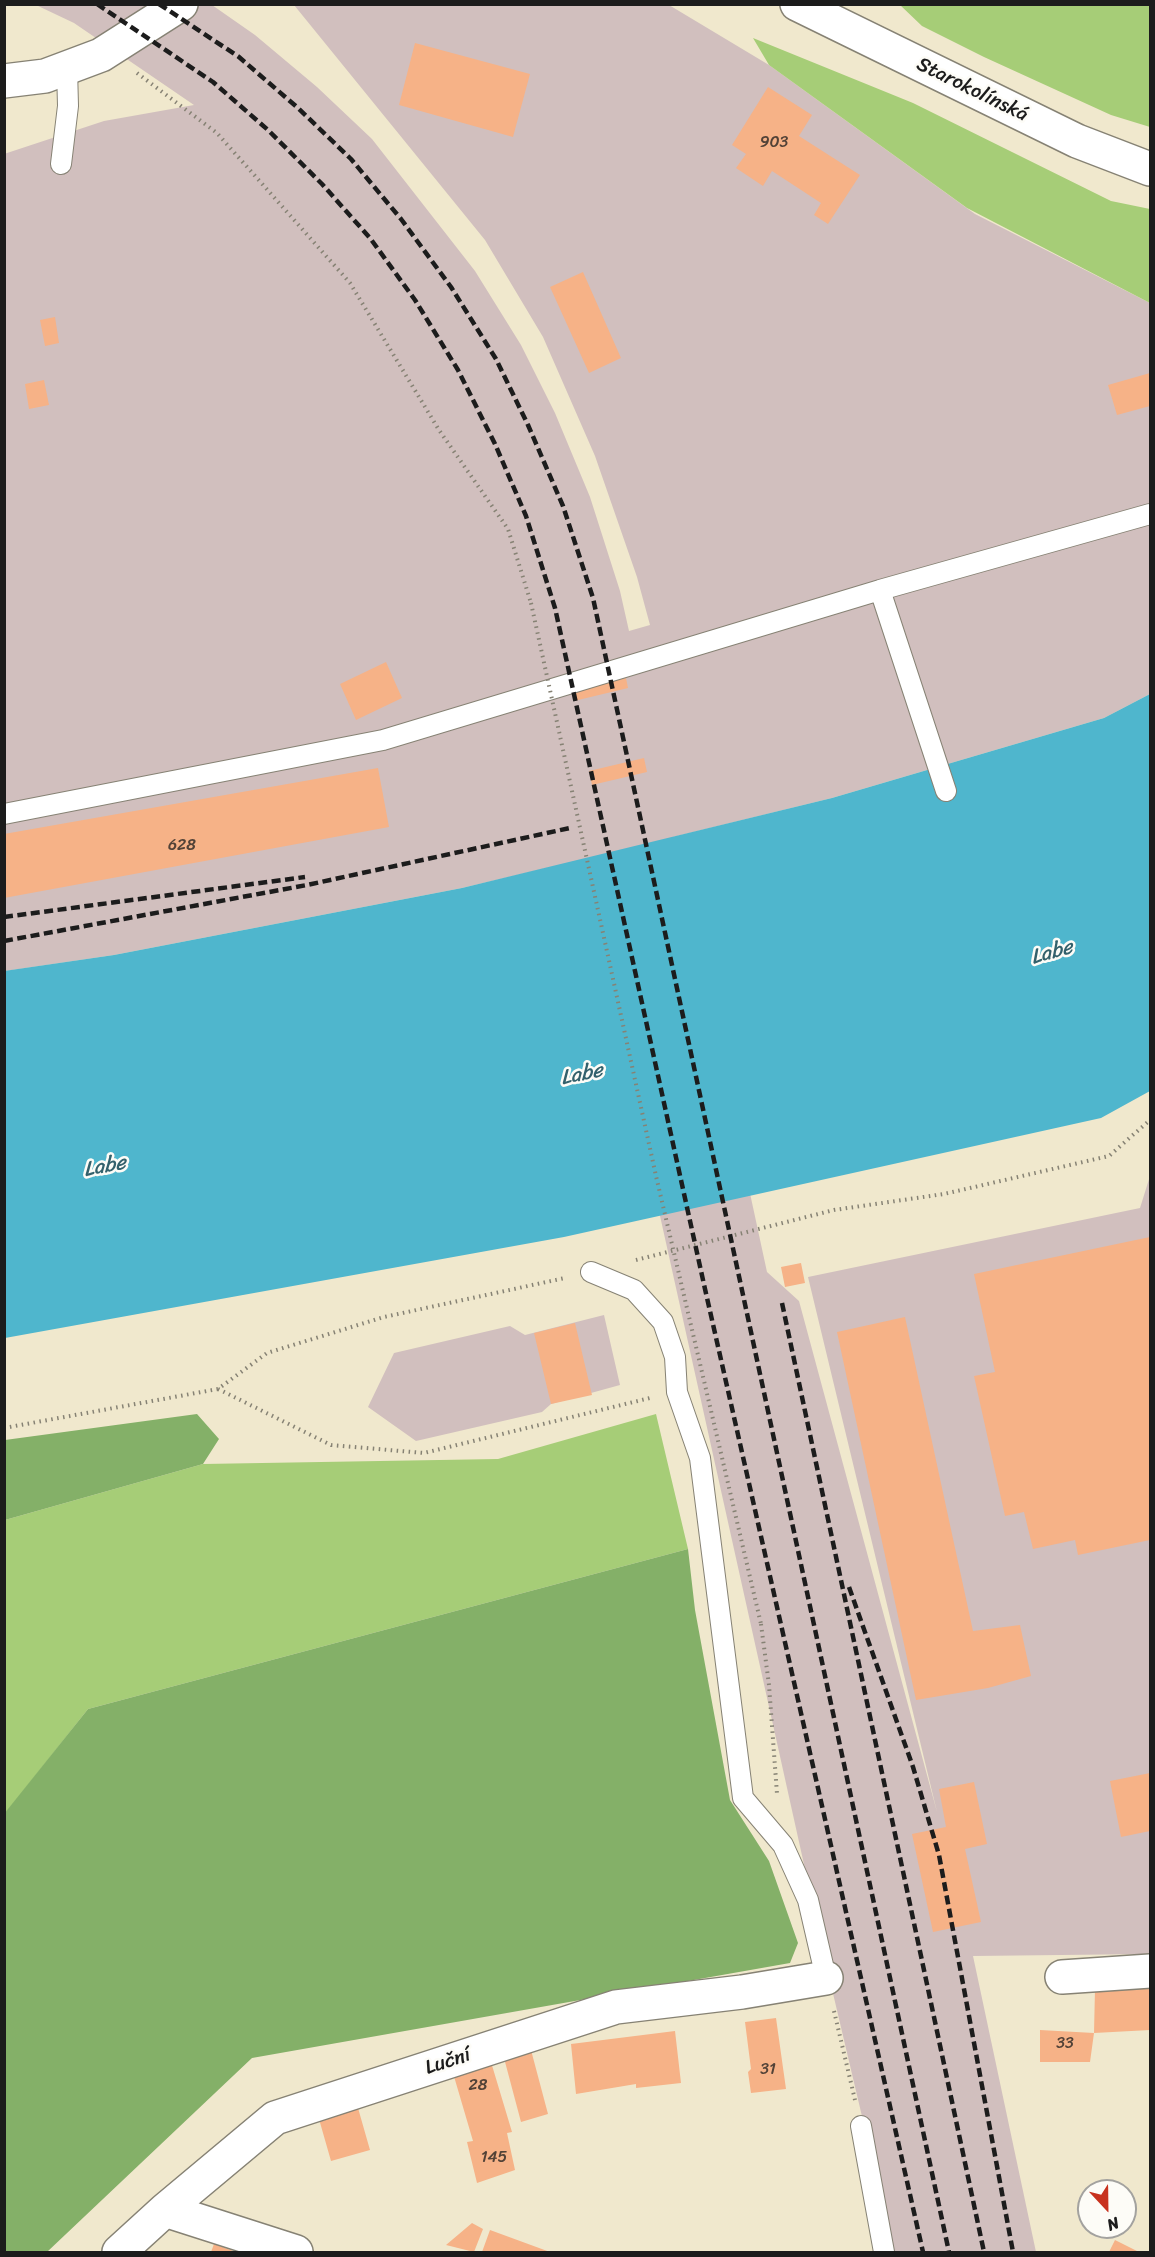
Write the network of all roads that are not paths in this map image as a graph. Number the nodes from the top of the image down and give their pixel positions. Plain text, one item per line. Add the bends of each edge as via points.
1 (182, 4) edge
2 (796, 4) edge
3 (67, 68) junction
4 (4, 81) edge
5 (61, 164) dead end
6 (1150, 169) edge
7 (1150, 514) edge
8 (880, 590) junction
9 (946, 791) dead end
10 (4, 814) edge
11 (591, 1272) dead end
12 (1150, 1971) edge
13 (1062, 1977) dead end
14 (826, 1978) joint
15 (861, 2126) road end
16 (165, 2210) junction
17 (119, 2253) edge
18 (296, 2253) edge
19 (884, 2253) edge

1 - 3 street via 107,51
2 - 6 street, Starokolínská via 1077,141
3 - 4 street via 45,76
3 - 5 lane via 68,106
7 - 8 lane
8 - 9 lane
8 - 10 lane via 383,740
11 - 14 lane via 634,1290 663,1322 675,1357 677,1392 700,1458 743,1798 783,1845 808,1900
12 - 13 street
14 - 16 street, Luční via 616,2007 275,2118
15 - 19 lane
16 - 17 street, Luční
16 - 18 street

